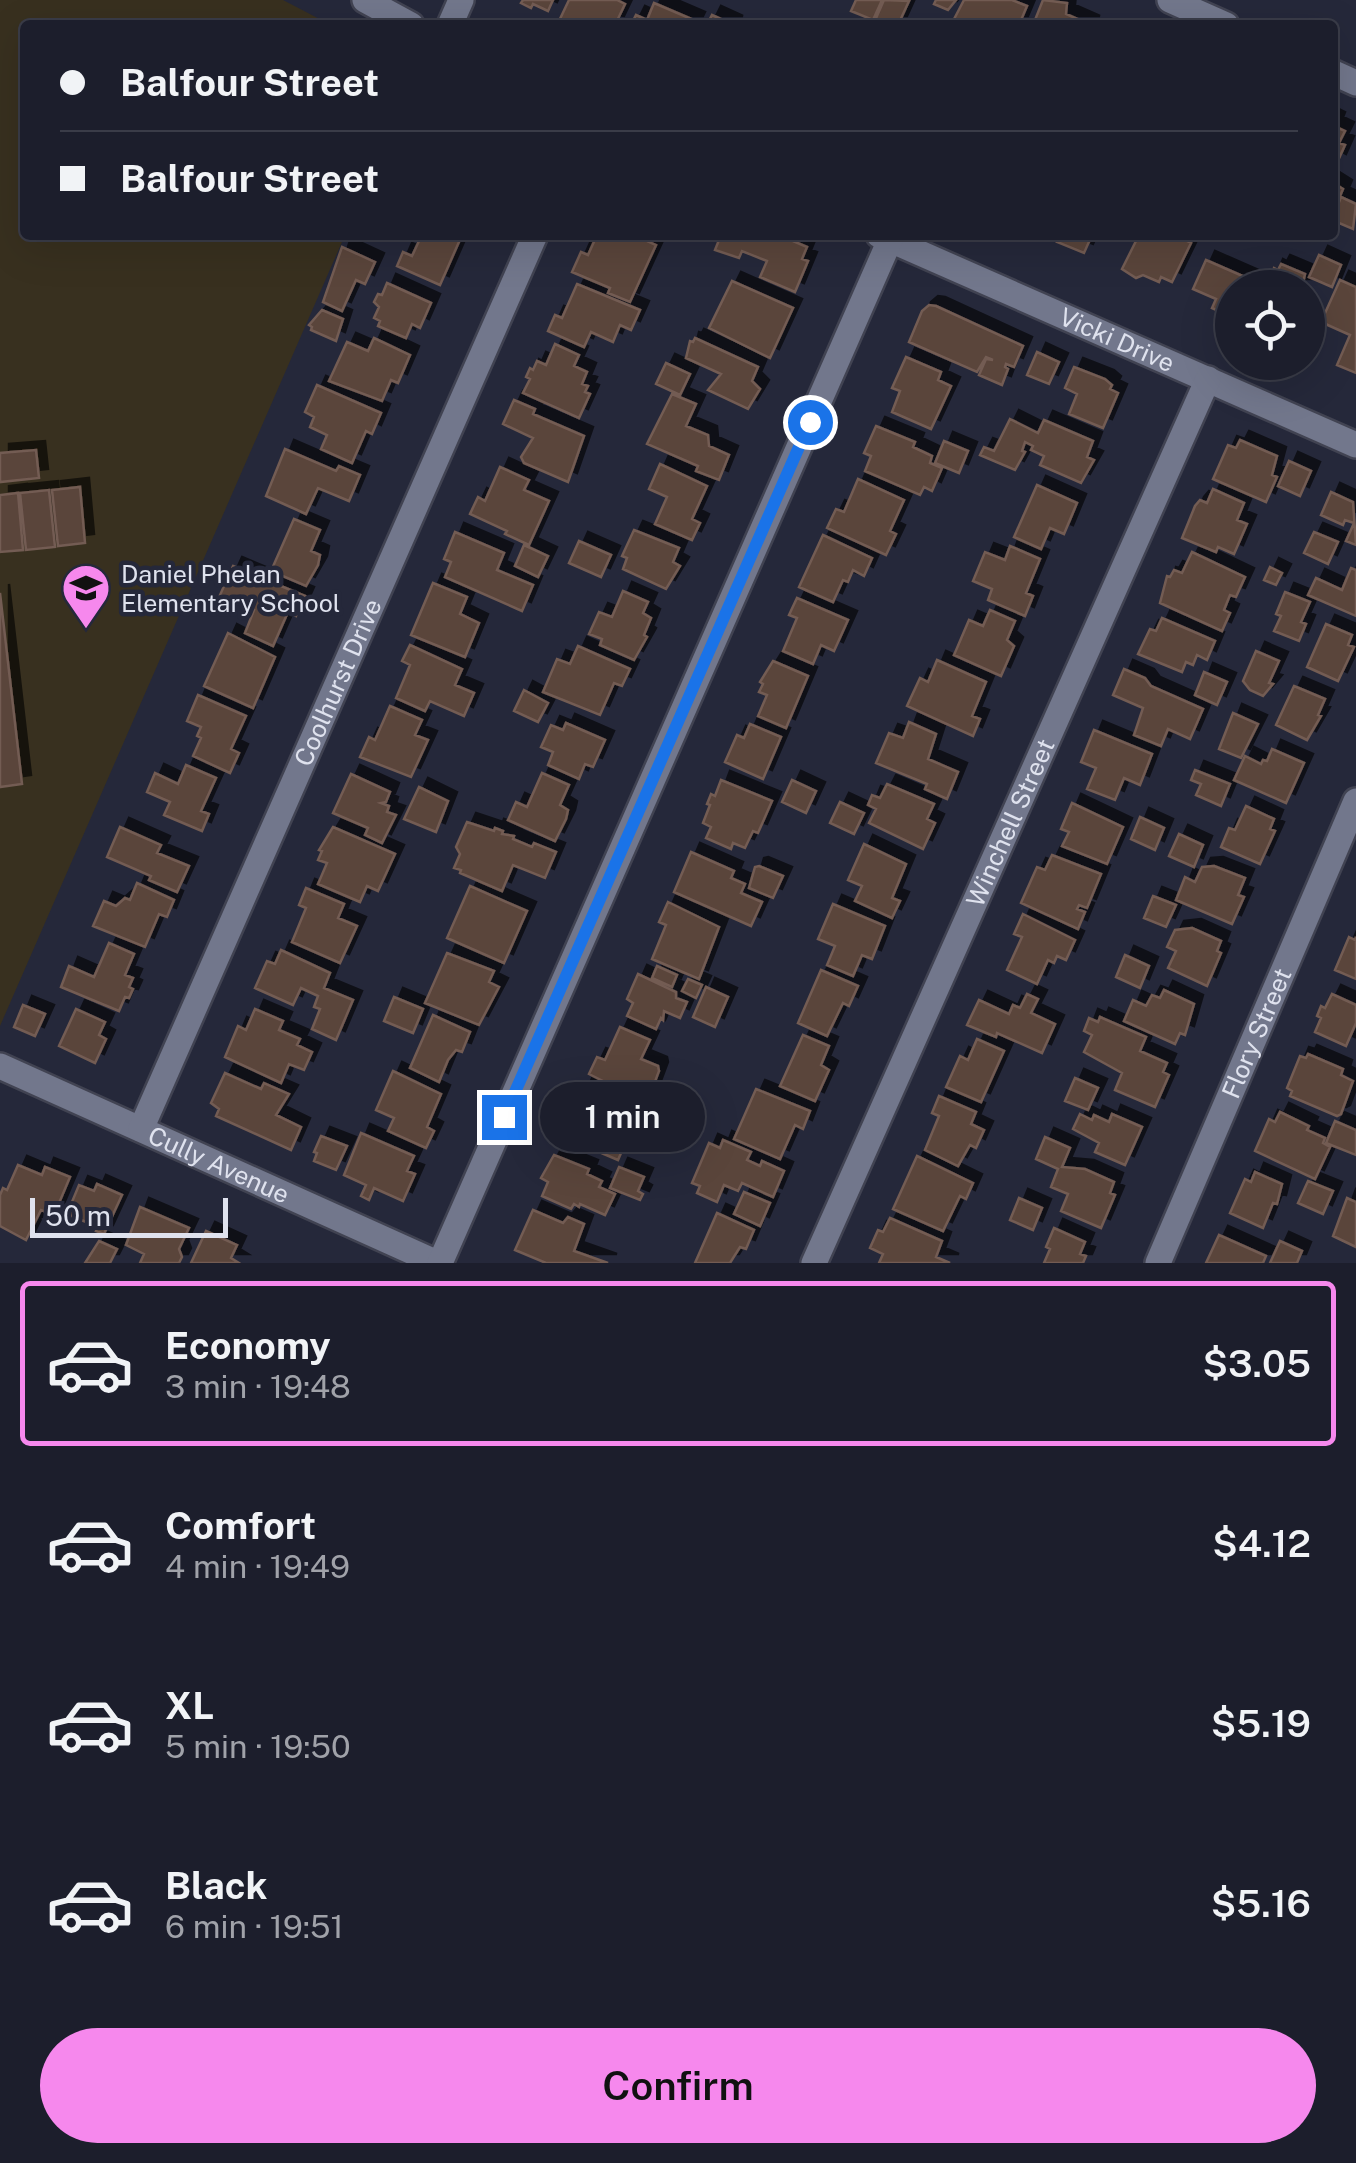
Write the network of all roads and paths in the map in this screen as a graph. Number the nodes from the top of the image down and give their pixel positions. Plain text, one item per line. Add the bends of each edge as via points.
1 (366, 0) edge
2 (1170, 0) edge
3 (402, 20) edge
4 (1215, 20) edge
5 (533, 240) edge
6 (884, 240) edge
7 (892, 240) edge
8 (1208, 380) junction
9 (1356, 445) edge
10 (1356, 801) edge
11 (0, 1066) edge
12 (141, 1129) junction
13 (439, 1263) edge
14 (814, 1263) edge
15 (1158, 1263) edge

1 - 3 street
2 - 4 street
5 - 12 street, Coolhurst Drive
6 - 13 street
7 - 8 street, Vicki Drive
8 - 9 street, Vicki Drive
8 - 14 street, Winchell Street
10 - 15 street, Flory Street
11 - 12 street, Cully Avenue
12 - 13 street, Cully Avenue

